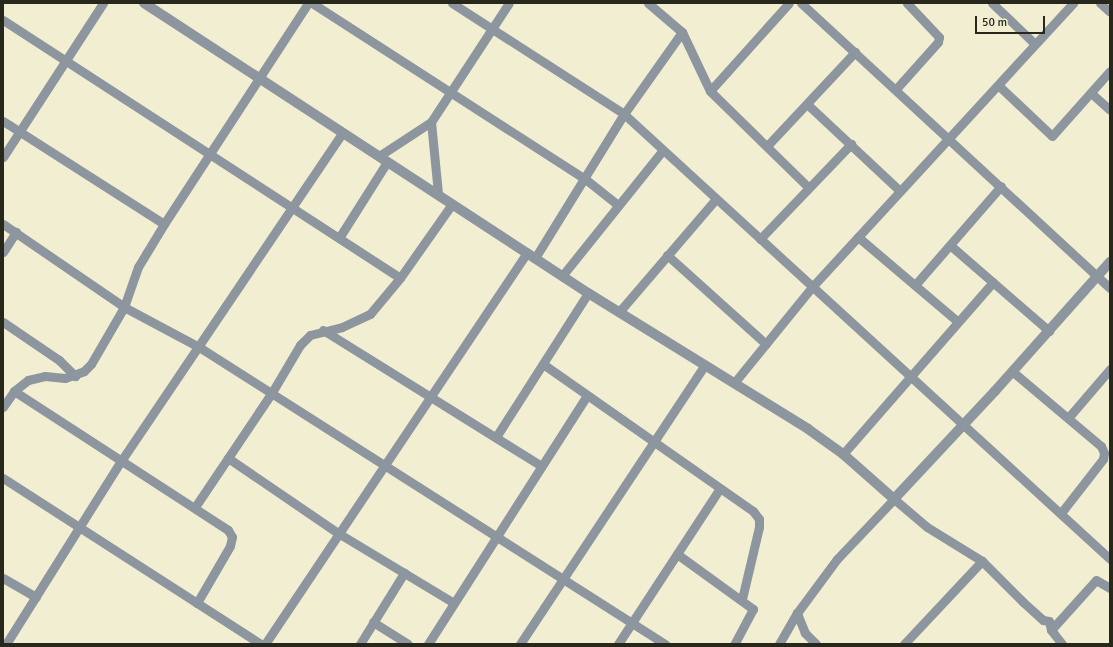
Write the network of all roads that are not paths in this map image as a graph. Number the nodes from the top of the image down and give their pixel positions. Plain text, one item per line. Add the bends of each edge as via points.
1 (103, 3) edge
2 (144, 3) edge
3 (308, 3) edge
4 (312, 3) edge
5 (452, 3) edge
6 (509, 3) edge
7 (648, 3) edge
8 (801, 3) edge
9 (907, 3) edge
10 (992, 3) edge
11 (1073, 3) edge
12 (1100, 3) edge
13 (785, 4) edge
14 (1110, 12) edge
15 (3, 20) edge
16 (492, 26) junction
17 (682, 32) junction
18 (1035, 44) junction
19 (855, 52) junction
20 (67, 60) junction
21 (1110, 71) edge
22 (259, 79) junction
23 (998, 85) junction
24 (896, 89) junction
25 (710, 91) junction
26 (450, 92) junction
27 (1091, 93) junction
28 (807, 104) junction
29 (1110, 110) edge
30 (624, 114) junction
31 (3, 122) edge
32 (431, 122) junction
33 (19, 132) junction
34 (342, 133) junction
35 (950, 138) junction
36 (851, 144) junction
37 (767, 146) junction
38 (663, 150) junction
39 (210, 155) junction
40 (3, 157) edge
41 (383, 159) junction
42 (584, 178) junction
43 (1001, 186) junction
44 (808, 187) junction
45 (900, 191) junction
46 (438, 194) junction
47 (716, 199) junction
48 (452, 204) junction
49 (618, 205) junction
50 (291, 208) junction
51 (3, 224) edge
52 (164, 224) junction
53 (16, 232) junction
54 (858, 237) junction
55 (339, 238) junction
56 (760, 239) junction
57 (951, 246) junction
58 (3, 252) edge
59 (531, 255) junction
60 (667, 255) junction
61 (1110, 262) edge
62 (562, 276) junction
63 (1098, 276) junction
64 (400, 278) junction
65 (993, 282) junction
66 (915, 285) junction
67 (812, 287) junction
68 (1110, 288) edge
69 (588, 293) junction
70 (124, 307) junction
71 (619, 312) junction
72 (957, 321) junction
73 (3, 322) edge
74 (323, 330) junction
75 (1049, 331) junction
76 (766, 344) junction
77 (199, 347) junction
78 (543, 364) junction
79 (705, 365) junction
80 (1110, 370) edge
81 (1012, 372) junction
82 (75, 376) junction
83 (908, 376) junction
84 (734, 383) junction
85 (14, 391) junction
86 (271, 394) junction
87 (587, 395) junction
88 (430, 396) junction
89 (3, 407) edge
90 (1068, 418) junction
91 (963, 426) junction
92 (496, 437) junction
93 (653, 442) junction
94 (842, 454) junction
95 (228, 458) junction
96 (121, 461) junction
97 (540, 465) junction
98 (383, 466) junction
99 (3, 478) edge
100 (720, 488) junction
101 (894, 499) junction
102 (195, 507) junction
103 (1060, 513) junction
104 (80, 528) junction
105 (338, 533) junction
106 (496, 537) junction
107 (677, 554) junction
108 (1110, 559) edge
109 (982, 561) junction
110 (404, 573) junction
111 (3, 578) edge
112 (562, 579) junction
113 (1110, 588) edge
114 (36, 597) junction
115 (742, 599) junction
116 (197, 603) junction
117 (454, 603) junction
118 (797, 614) junction
119 (374, 622) junction
120 (631, 622) junction
121 (1051, 630) junction
122 (6, 644) edge
123 (261, 644) edge
124 (266, 644) edge
125 (360, 644) edge
126 (408, 644) edge
127 (428, 644) edge
128 (520, 644) edge
129 (618, 644) edge
130 (665, 644) edge
131 (734, 644) edge
132 (779, 644) edge
133 (816, 644) edge
134 (904, 644) edge
135 (1062, 644) edge

1 - 20 street
2 - 22 street
3 - 22 street
4 - 26 street
5 - 16 street
6 - 16 street
7 - 17 street
8 - 19 street
9 - 24 street via 936,32 938,42
10 - 18 street
11 - 18 street
12 - 14 street
13 - 25 street
15 - 20 street
16 - 26 street
16 - 30 street
17 - 25 street
17 - 30 street
18 - 23 street
19 - 24 street
19 - 28 street
20 - 33 street
20 - 39 street
21 - 27 street
22 - 34 street
22 - 39 street
23 - 27 street via 1052,136
23 - 35 street
24 - 35 street
25 - 37 street
26 - 32 street
26 - 42 street
27 - 29 street
28 - 36 street
28 - 37 street
30 - 38 street
30 - 42 street
31 - 33 street
32 - 41 street
32 - 46 street
33 - 40 street
33 - 52 street
34 - 41 street
34 - 50 street
35 - 43 street
35 - 45 street
36 - 44 street
36 - 45 street
37 - 44 street
38 - 47 street
38 - 49 street
39 - 50 street
39 - 52 street
41 - 46 street
41 - 55 street
42 - 49 street
42 - 59 street
43 - 57 street
43 - 63 street
44 - 56 street
45 - 54 street
46 - 48 street
47 - 56 street
47 - 60 street
48 - 59 street
48 - 64 street
49 - 62 street
50 - 55 street
50 - 77 street
51 - 53 street
52 - 70 street via 138,267
53 - 58 street
53 - 70 street
54 - 66 street
54 - 67 street
55 - 64 street
56 - 67 street
57 - 65 street
57 - 66 street
59 - 62 street
59 - 88 street
60 - 71 street
60 - 76 street
61 - 63 street
62 - 69 street
63 - 68 street
63 - 75 street
64 - 74 street via 370,314 342,327
65 - 72 street
65 - 75 street
66 - 72 street
67 - 76 street
67 - 83 street
69 - 71 street
69 - 78 street
70 - 77 street
70 - 82 street via 91,364
71 - 79 street
72 - 83 street
73 - 82 street via 60,360
74 - 86 street via 310,335 300,345
74 - 88 street
75 - 81 street
76 - 84 street
77 - 86 street
77 - 96 street
78 - 87 street
78 - 92 street
79 - 84 street
79 - 93 street
80 - 90 street
81 - 90 street
81 - 91 street
82 - 85 street via 36,377
83 - 91 street
83 - 94 street
84 - 94 street via 808,429
85 - 89 street
85 - 96 street
86 - 95 street
86 - 98 street
87 - 93 street
87 - 97 street
88 - 92 street
88 - 98 street
90 - 103 street via 1100,446 1104,453 1103,459
91 - 101 street
91 - 103 street
92 - 97 street
93 - 100 street
93 - 112 street
94 - 101 street
95 - 102 street
95 - 105 street
96 - 102 street
96 - 104 street
97 - 106 street
98 - 105 street
98 - 106 street
99 - 104 street
100 - 107 street
100 - 115 street via 753,511 759,519
101 - 109 street via 927,527
101 - 118 street via 837,559
102 - 116 street via 228,530 232,537 230,546
103 - 108 street
104 - 114 street
104 - 116 street
105 - 110 street
105 - 124 street
106 - 112 street
106 - 117 street
107 - 115 street
107 - 120 street
109 - 121 street via 1043,620 1049,621
109 - 134 street
110 - 117 street
110 - 119 street
111 - 114 street
112 - 120 street
112 - 128 street
113 - 121 street via 1096,580
114 - 122 street
115 - 131 street via 753,612
116 - 123 street
117 - 127 street
118 - 132 street
118 - 133 street via 805,633
119 - 125 street
119 - 126 street
120 - 129 street
120 - 130 street
121 - 135 street

